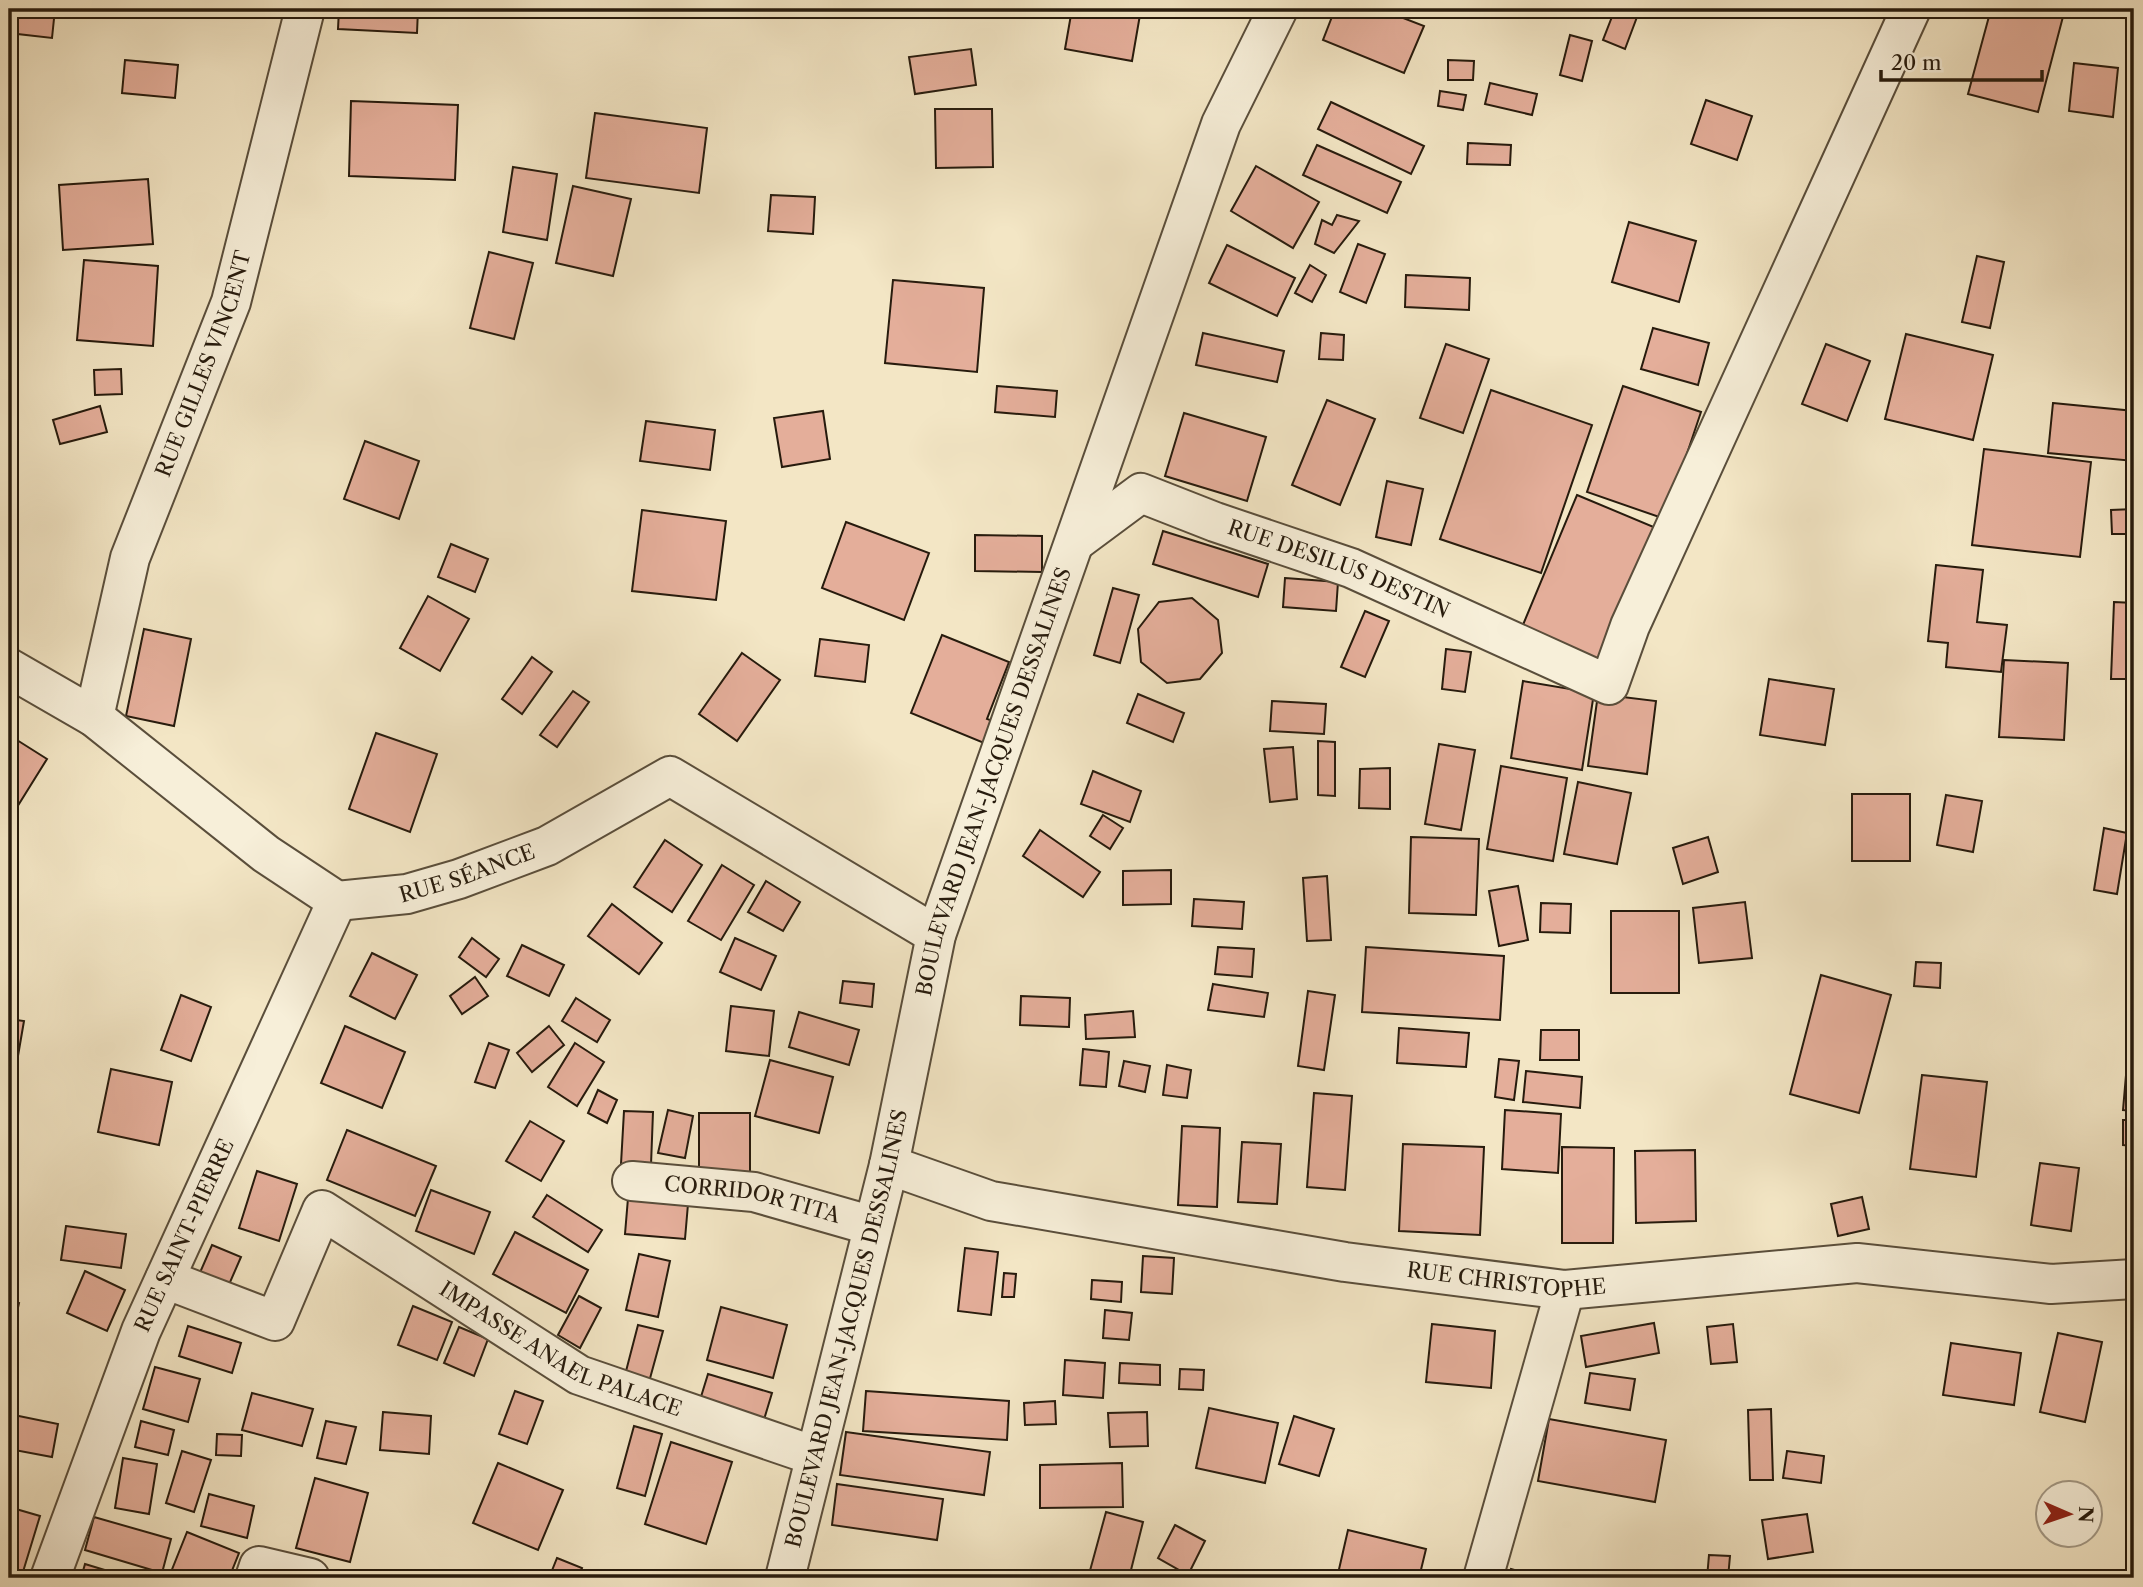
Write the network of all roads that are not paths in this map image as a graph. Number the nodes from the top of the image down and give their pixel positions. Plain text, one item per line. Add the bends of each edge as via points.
1 (305, 9) edge
2 (1278, 9) edge
3 (1911, 9) edge
4 (1076, 542) junction
5 (9, 668) edge
6 (94, 717) junction
7 (337, 901) junction
8 (936, 935) junction
9 (889, 1164) junction
10 (632, 1181) dead end
11 (873, 1226) junction
12 (165, 1279) junction
13 (2134, 1279) edge
14 (1565, 1290) junction
15 (815, 1456) junction
16 (50, 1578) edge
17 (255, 1578) edge
18 (310, 1578) edge
19 (785, 1578) edge
20 (1483, 1578) edge

1 - 6 street, RUE GILLES VINCENT via 232,302 130,558
2 - 4 street, BOULEVARD JEAN-JACQUES DESSALINES via 1222,124
3 - 4 street, RUE DESILUS DESTIN via 1630,626 1609,685 1351,568 1141,493
4 - 8 street, BOULEVARD JEAN-JACQUES DESSALINES
5 - 6 street
6 - 7 street via 266,854
7 - 8 street, RUE SÉANCE via 407,894 547,846 670,776
7 - 12 street, RUE SAINT-PIERRE
8 - 9 street, BOULEVARD JEAN-JACQUES DESSALINES
9 - 11 street, BOULEVARD JEAN-JACQUES DESSALINES
9 - 14 street, RUE CHRISTOPHE via 991,1201 1345,1262
10 - 11 street, CORRIDOR TITA via 754,1192
11 - 15 street, BOULEVARD JEAN-JACQUES DESSALINES
12 - 15 street, IMPASSE ANAEL PALACE via 275,1321 322,1210 579,1376
12 - 16 street, RUE SAINT-PIERRE via 141,1331
13 - 14 street, RUE CHRISTOPHE via 2051,1283 1857,1263
14 - 20 street
15 - 19 street, BOULEVARD JEAN-JACQUES DESSALINES
17 - 18 street via 259,1566

